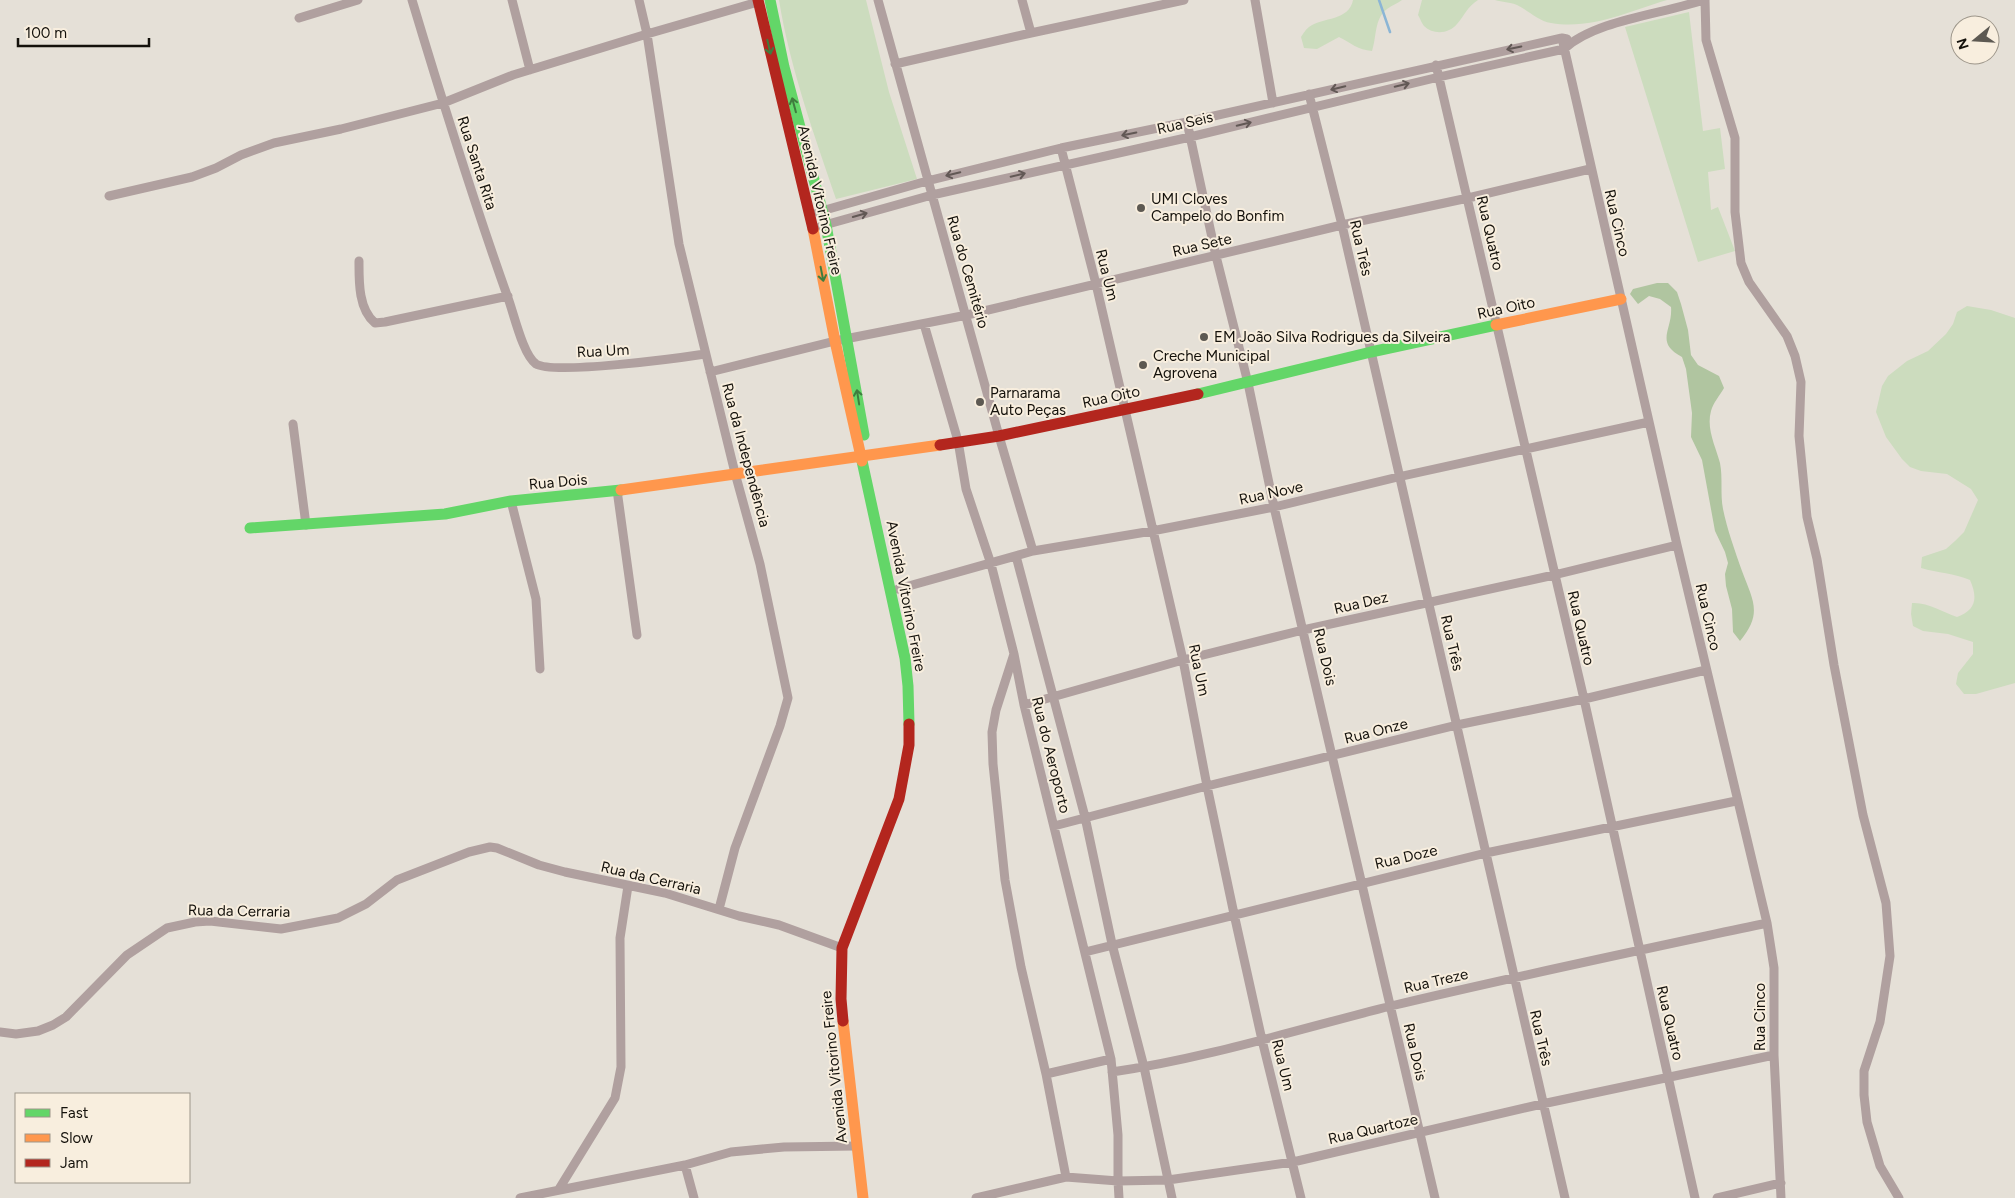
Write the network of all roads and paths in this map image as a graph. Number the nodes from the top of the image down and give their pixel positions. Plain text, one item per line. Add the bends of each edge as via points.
1 (358, 0) edge
2 (412, 0) edge
3 (512, 0) edge
4 (639, 0) edge
5 (878, 0) edge
6 (1022, 0) edge
7 (1184, 0) edge
8 (1255, 0) edge
9 (1704, 0) edge
10 (762, 1) edge
11 (1152, 3) edge
12 (299, 18) dead end
13 (1030, 33) junction
14 (647, 34) junction
15 (1562, 38) junction
16 (1573, 40) junction
17 (1564, 48) junction
18 (896, 64) junction
19 (1436, 65) junction
20 (530, 70) junction
21 (1439, 77) junction
22 (1309, 94) junction
23 (1273, 102) junction
24 (443, 103) junction
25 (1313, 107) junction
26 (1187, 122) junction
27 (1190, 137) junction
28 (1061, 148) junction
29 (1066, 164) junction
30 (1590, 169) junction
31 (927, 181) junction
32 (932, 195) junction
33 (109, 196) dead end
34 (1468, 198) junction
35 (822, 211) junction
36 (810, 214) junction
37 (826, 225) junction
38 (1342, 225) junction
39 (813, 228) junction
40 (1216, 256) junction
41 (358, 261) dead end
42 (1096, 284) junction
43 (508, 296) junction
44 (1621, 299) junction
45 (967, 315) junction
46 (924, 324) junction
47 (1496, 326) junction
48 (521, 333) joint
49 (848, 340) junction
50 (836, 341) junction
51 (1371, 352) junction
52 (705, 354) junction
53 (710, 372) junction
54 (1248, 383) junction
55 (1124, 410) junction
56 (1649, 422) junction
57 (293, 424) dead end
58 (999, 436) junction
59 (958, 441) junction
60 (1525, 450) junction
61 (864, 457) junction
62 (735, 473) junction
63 (1398, 477) junction
64 (617, 490) junction
65 (511, 501) junction
66 (1274, 508) junction
67 (306, 525) junction
68 (250, 528) dead end
69 (1152, 531) junction
70 (1677, 545) junction
71 (1033, 551) junction
72 (1016, 556) junction
73 (991, 564) junction
74 (1554, 575) junction
75 (898, 589) junction
76 (1428, 602) junction
77 (1303, 630) junction
78 (637, 635) dead end
79 (1014, 654) junction
80 (1183, 660) junction
81 (540, 669) dead end
82 (1706, 670) junction
83 (1054, 697) junction
84 (1584, 699) junction
85 (1024, 705) junction
86 (1457, 725) junction
87 (1332, 756) junction
88 (1207, 786) junction
89 (1736, 801) junction
90 (1085, 817) junction
91 (1054, 826) junction
92 (1611, 826) junction
93 (1486, 852) junction
94 (1361, 882) junction
95 (628, 886) junction
96 (719, 909) junction
97 (1234, 914) junction
98 (1767, 923) junction
99 (1112, 944) junction
100 (842, 948) junction
101 (1639, 950) junction
102 (1085, 952) junction
103 (1513, 977) junction
104 (1389, 1007) junction
105 (0, 1032) edge
106 (1262, 1040) junction
107 (1774, 1055) junction
108 (1111, 1059) junction
109 (1144, 1067) junction
110 (1112, 1072) junction
111 (1046, 1074) junction
112 (1668, 1077) junction
113 (1542, 1104) junction
114 (1419, 1132) junction
115 (857, 1146) junction
116 (1293, 1162) junction
117 (684, 1165) junction
118 (1066, 1177) junction
119 (1168, 1180) junction
120 (1118, 1181) junction
121 (1781, 1183) junction
122 (559, 1189) junction
123 (520, 1198) edge
124 (694, 1198) edge
125 (862, 1198) edge
126 (871, 1198) edge
127 (976, 1198) edge
128 (1119, 1198) edge
129 (1172, 1198) edge
130 (1301, 1198) edge
131 (1435, 1198) edge
132 (1565, 1198) edge
133 (1695, 1198) edge
134 (1717, 1198) edge
135 (1781, 1198) edge
136 (1899, 1198) edge

1 - 12 street
2 - 24 street, Rua Santa Rita
3 - 20 street
4 - 14 street, Rua da Independência
5 - 18 street, Rua do Cemitério
6 - 13 street
7 - 11 street
8 - 23 street
9 - 16 street via 1638,17
9 - 136 street via 1706,40 1735,138 1735,212 1741,263 1749,282 1787,336 1801,382 1798,436 1806,517 1817,559 1863,815 1886,903 1890,956 1880,1022 1864,1070 1864,1095 1867,1122 1880,1166
10 - 14 street
35 -> 10 street, Avenida Vitorino Freire via 784,67
10 -> 36 street, Avenida Vitorino Freire
11 - 13 street
13 - 18 street
14 - 20 street
14 - 52 street, Rua da Independência via 679,244
15 - 16 street
15 - 17 street, Rua Cinco
15 -> 19 street
16 - 17 street
17 - 21 street, Rua Seis
17 - 30 street, Rua Cinco
18 - 31 street, Rua do Cemitério
19 - 21 street, Rua Quatro
19 -> 22 street
20 - 24 street
25 -> 21 street, Rua Seis
21 - 34 street, Rua Quatro
22 - 23 street
22 - 25 street, Rua Três
23 - 26 street
24 - 33 street via 274,143 192,177
24 - 43 street, Rua Santa Rita
27 -> 25 street, Rua Seis
25 - 38 street, Rua Três
26 - 27 street, Rua Dois
26 -> 28 street
27 - 29 street, Rua Seis
27 - 40 street, Rua Dois
28 - 29 street, Rua Um
28 -> 31 street
32 -> 29 street, Rua Seis
29 - 42 street, Rua Um
30 - 34 street, Rua Sete
30 - 44 street, Rua Cinco
31 - 32 street, Rua do Cemitério
31 - 35 street
37 -> 32 street, Rua Seis
32 - 45 street, Rua do Cemitério
34 - 38 street, Rua Sete
34 - 47 street, Rua Quatro
35 - 36 street
35 - 37 street, Avenida Vitorino Freire
36 - 39 street, Avenida Vitorino Freire
37 - 39 street, Rua Seis
37 - 49 street, Avenida Vitorino Freire
38 - 40 street, Rua Sete
38 - 51 street, Rua Três
39 -> 50 street, Avenida Vitorino Freire
40 - 42 street, Rua Sete
40 - 54 street, Rua Dois
41 - 43 street via 360,291 375,322
42 - 45 street, Rua Sete
42 - 55 street, Rua Um
43 - 48 street, Rua Santa Rita
44 - 47 street, Rua Oito
44 - 56 street, Rua Cinco
45 - 46 street, Rua Sete
45 - 58 street, Rua do Cemitério
46 - 49 street, Rua Sete
46 - 59 street, Rua do Aeroporto
47 - 51 street, Rua Oito
47 - 60 street, Rua Quatro
48 - 52 street, Rua Um via 527,352 541,366 598,366
49 - 50 street
61 -> 49 street, Avenida Vitorino Freire
50 - 53 street
50 - 61 street, Avenida Vitorino Freire
51 - 54 street, Rua Oito
51 - 63 street, Rua Três
52 - 53 street, Rua da Independência
53 - 62 street, Rua da Independência
54 - 55 street, Rua Oito
54 - 66 street, Rua Dois
55 - 58 street, Rua Oito
55 - 69 street, Rua Um
56 - 60 street, Rua Nove
56 - 70 street, Rua Cinco
57 - 67 street
58 - 59 street, Rua Oito
58 - 71 street, Rua do Cemitério
59 - 61 street, Rua Oito
59 - 73 street, Rua do Aeroporto via 966,489
60 - 63 street, Rua Nove
60 - 74 street, Rua Quatro
61 - 62 street, Rua Dois
61 - 75 street, Avenida Vitorino Freire
61 - 100 street, Avenida Vitorino Freire via 905,658 909,745 899,798
62 - 64 street, Rua Dois
62 - 96 street, Rua da Independência via 760,564 788,698 735,848
63 - 66 street, Rua Nove
63 - 76 street, Rua Três
64 - 65 street, Rua Dois
64 - 78 street
65 - 67 street, Rua Dois via 445,514
65 - 81 street via 536,599
66 - 69 street, Rua Nove
66 - 77 street, Rua Dois
67 - 68 street, Rua Dois
69 - 71 street, Rua Nove
69 - 80 street, Rua Um
70 - 74 street, Rua Dez
70 - 82 street, Rua Cinco
71 - 72 street, Rua Nove
72 - 73 street, Rua Nove
72 - 83 street
73 - 75 street, Rua Nove
73 - 79 street, Rua do Aeroporto
74 - 76 street, Rua Dez
74 - 84 street, Rua Quatro
75 - 126 street, Avenida Vitorino Freire via 910,644 915,692 914,752 903,801 858,925 847,967 849,1021
76 - 77 street, Rua Dez
76 - 86 street, Rua Três
77 - 80 street, Rua Dez
77 - 87 street, Rua Dois
79 - 85 street, Rua do Aeroporto
79 - 111 street via 996,710 992,732 994,764 1012,925
80 - 83 street, Rua Dez
80 - 88 street, Rua Um
82 - 84 street, Rua Onze
82 - 89 street, Rua Cinco
83 - 85 street, Rua Dez
83 - 90 street
84 - 86 street, Rua Onze
84 - 92 street, Rua Quatro
85 - 91 street, Rua do Aeroporto
86 - 87 street, Rua Onze
86 - 93 street, Rua Três
87 - 88 street, Rua Onze
87 - 94 street, Rua Dois
88 - 90 street, Rua Onze
88 - 97 street, Rua Um
89 - 92 street, Rua Doze
89 - 98 street, Rua Cinco
90 - 91 street, Rua Onze
90 - 99 street
91 - 102 street, Rua do Aeroporto
92 - 93 street, Rua Doze
92 - 101 street, Rua Quatro
93 - 94 street, Rua Doze
93 - 103 street, Rua Três
94 - 97 street, Rua Doze
94 - 104 street, Rua Dois
95 - 96 street, Rua da Cerraria
95 - 105 street, Rua da Cerraria via 539,865 498,848 481,849 397,880 366,904 338,918 281,929 210,922 167,928 127,955 66,1017 38,1031
95 - 122 street via 620,938 619,1085 612,1104
96 - 100 street, Rua da Cerraria via 779,925
97 - 99 street, Rua Doze
97 - 106 street, Rua Um
98 - 101 street, Rua Treze
98 - 107 street, Rua Cinco via 1774,968
99 - 102 street, Rua Doze
99 - 109 street
100 - 115 street, Avenida Vitorino Freire via 841,999
101 - 103 street, Rua Treze
101 - 112 street, Rua Quatro
102 - 108 street, Rua do Aeroporto
103 - 104 street, Rua Treze
103 - 113 street, Rua Três
104 - 106 street, Rua Treze
104 - 114 street, Rua Dois
106 - 109 street, Rua Treze
106 - 116 street, Rua Um
107 - 112 street, Rua Quartoze
107 - 121 street, Rua Cinco
108 - 110 street, Rua do Aeroporto
108 - 111 street
109 - 110 street, Rua Treze
109 - 119 street
110 - 120 street, Rua do Aeroporto via 1118,1135
111 - 118 street
112 - 113 street, Rua Quartoze
112 - 133 street, Rua Quatro
113 - 114 street, Rua Quartoze
113 - 132 street, Rua Três
114 - 116 street, Rua Quartoze
114 - 131 street, Rua Dois
115 - 117 street via 757,1148
115 - 125 street, Avenida Vitorino Freire
116 - 119 street, Rua Quartoze
116 - 130 street, Rua Um
117 - 122 street
117 - 124 street
118 - 120 street, Rua Quartoze
118 - 127 street, Rua Quartoze
119 - 120 street, Rua Quartoze
119 - 129 street
120 - 128 street, Rua do Aeroporto
121 - 134 street
121 - 135 street, Rua Cinco
122 - 123 street

